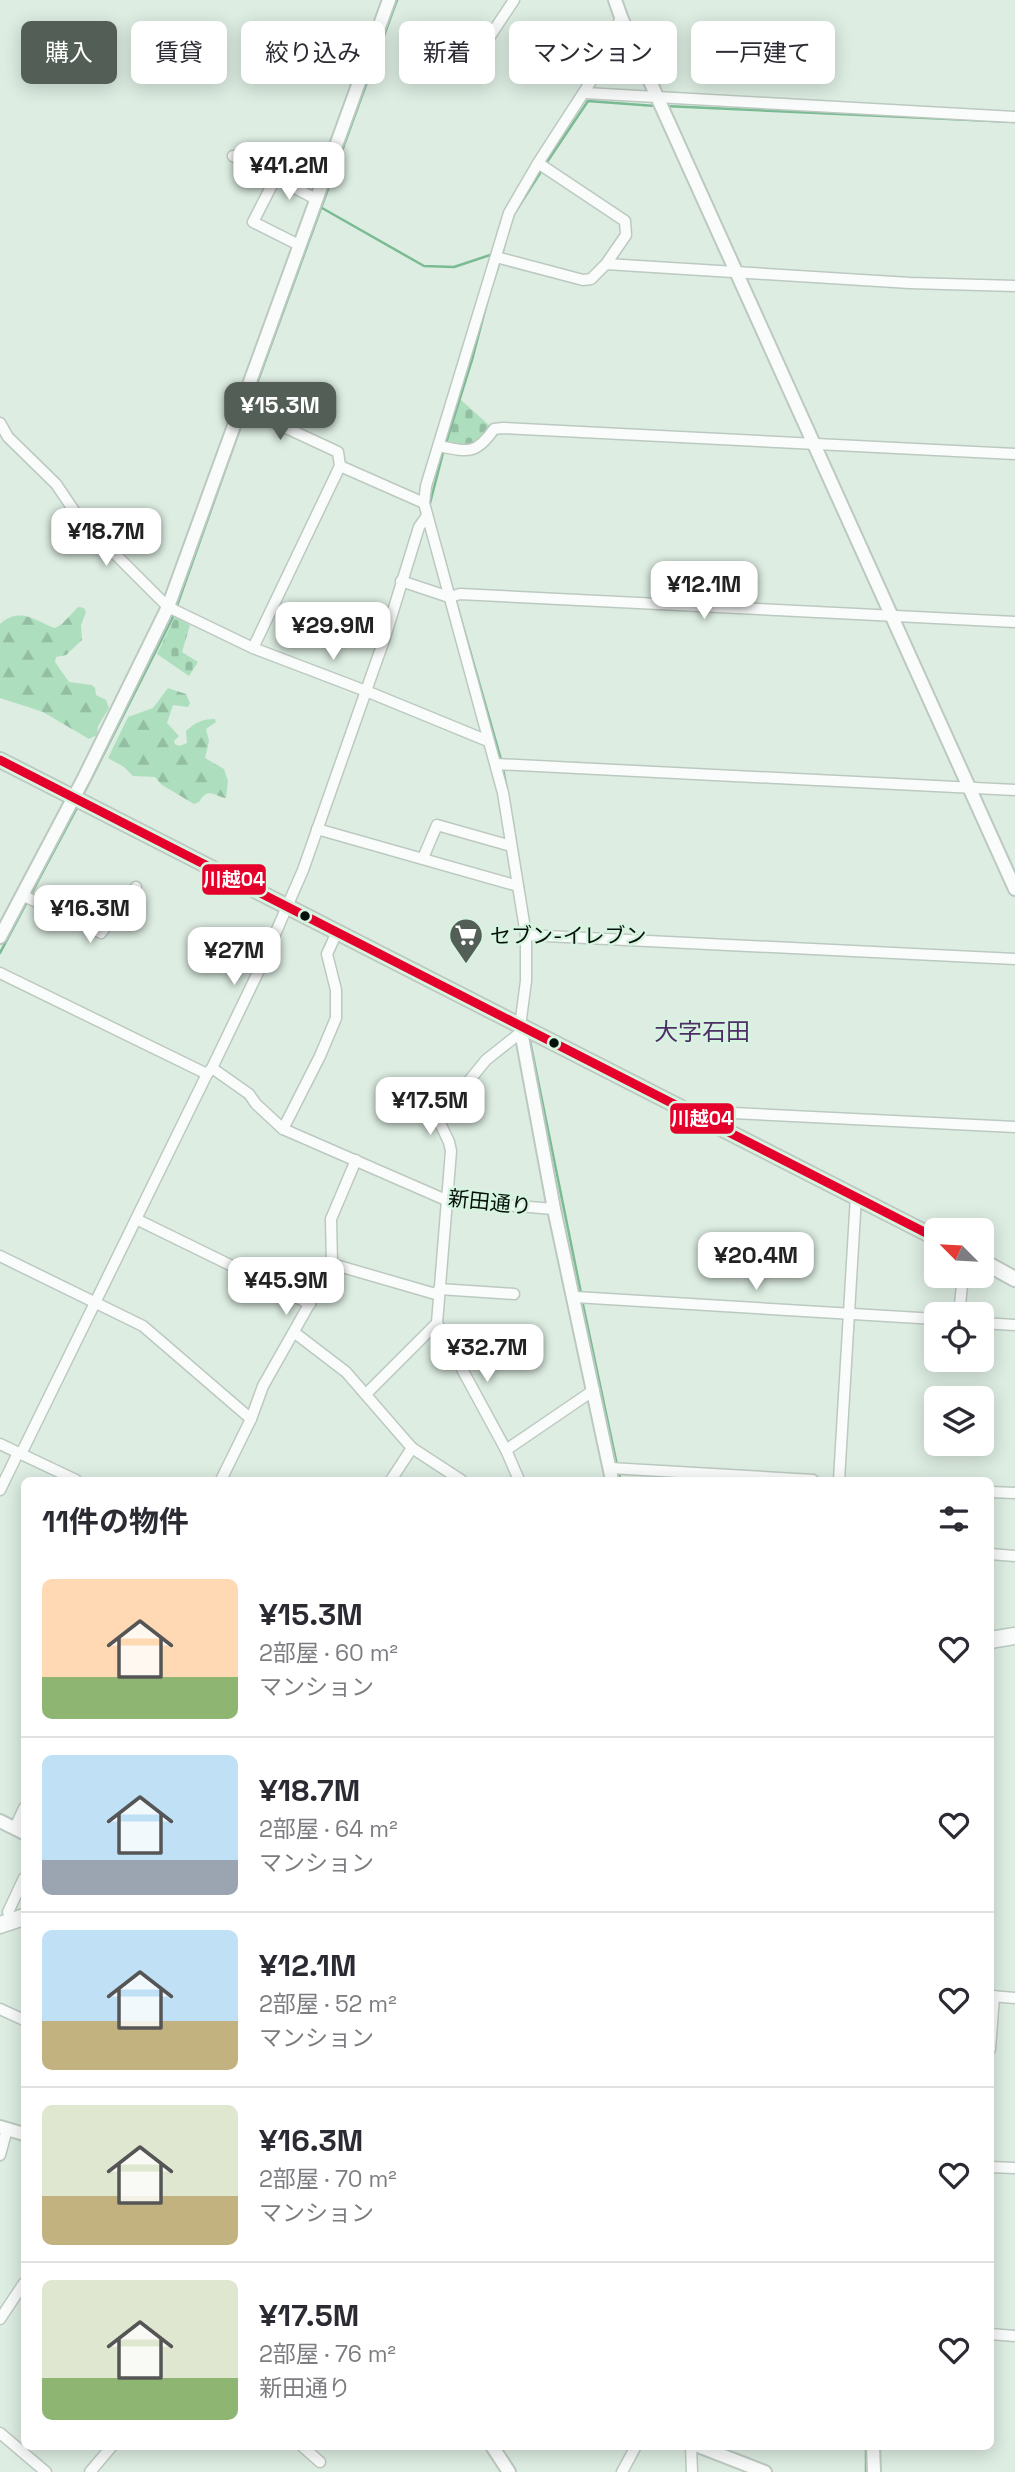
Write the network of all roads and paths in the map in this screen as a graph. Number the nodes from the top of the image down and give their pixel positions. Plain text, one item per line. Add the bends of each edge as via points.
1 (389, 0) edge
2 (514, 0) edge
3 (615, 0) edge
4 (621, 17) junction
5 (495, 29) edge
6 (586, 93) junction
7 (658, 97) junction
8 (1015, 117) edge
9 (233, 156) dead end
10 (538, 163) junction
11 (275, 179) junction
12 (316, 199) junction
13 (299, 245) junction
14 (496, 257) junction
15 (606, 264) junction
16 (736, 271) junction
17 (1015, 286) edge
18 (241, 407) junction
19 (0, 423) edge
20 (815, 444) junction
21 (439, 446) junction
22 (1015, 454) edge
23 (340, 466) junction
24 (424, 503) junction
25 (426, 517) junction
26 (401, 581) junction
27 (449, 597) junction
28 (168, 607) junction
29 (892, 615) junction
30 (1015, 622) edge
31 (253, 648) junction
32 (366, 691) junction
33 (488, 741) junction
34 (0, 760) edge
35 (496, 764) junction
36 (970, 788) junction
37 (1015, 790) edge
38 (74, 799) junction
39 (317, 829) junction
40 (511, 846) junction
41 (423, 858) junction
42 (518, 886) junction
43 (136, 887) dead end
44 (1015, 889) edge
45 (22, 895) junction
46 (287, 907) junction
47 (337, 932) junction
48 (526, 935) junction
49 (0, 937) edge
50 (1015, 959) edge
51 (0, 973) edge
52 (520, 1030) junction
53 (209, 1071) junction
54 (690, 1111) junction
55 (1015, 1127) edge
56 (283, 1129) junction
57 (356, 1160) junction
58 (856, 1196) junction
59 (446, 1200) junction
60 (554, 1209) junction
61 (136, 1219) junction
62 (924, 1232) edge
63 (0, 1256) edge
64 (332, 1264) junction
65 (994, 1268) edge
66 (1015, 1279) edge
67 (439, 1292) junction
68 (514, 1294) dead end
69 (575, 1297) junction
70 (95, 1303) junction
71 (310, 1304) junction
72 (849, 1312) junction
73 (924, 1318) edge
74 (437, 1323) junction
75 (994, 1324) edge
76 (1015, 1325) edge
77 (295, 1333) junction
78 (594, 1390) junction
79 (366, 1394) junction
80 (251, 1419) junction
81 (0, 1444) edge
82 (412, 1448) junction
83 (506, 1450) junction
84 (20, 1453) junction
85 (611, 1474) edge
86 (658, 1476) edge
87 (70, 1477) edge
88 (222, 1477) edge
89 (393, 1477) edge
90 (456, 1477) edge
91 (518, 1477) edge
92 (697, 1477) edge
93 (839, 1477) edge
94 (0, 1490) edge
95 (994, 1492) edge
96 (1015, 1493) edge
97 (994, 1554) edge
98 (1015, 1556) edge
99 (1015, 1636) edge
100 (994, 1639) edge
101 (1015, 1646) edge
102 (994, 1649) edge
103 (0, 1821) edge
104 (20, 1831) edge
105 (21, 1884) edge
106 (21, 1908) edge
107 (3, 1917) edge
108 (21, 1917) edge
109 (994, 1996) edge
110 (1015, 1998) edge
111 (0, 2009) edge
112 (21, 2019) edge
113 (4, 2128) edge
114 (21, 2133) edge
115 (0, 2155) edge
116 (994, 2167) edge
117 (1015, 2168) edge
118 (21, 2287) edge
119 (4, 2307) edge
120 (0, 2319) edge
121 (994, 2334) edge
122 (1015, 2336) edge
123 (0, 2433) edge
124 (109, 2450) edge
125 (306, 2450) edge
126 (495, 2450) edge
127 (634, 2450) edge
128 (691, 2450) edge
129 (708, 2450) edge
130 (873, 2450) edge
131 (320, 2462) dead end
132 (46, 2472) edge
133 (90, 2472) edge
134 (509, 2472) edge
135 (622, 2472) edge
136 (692, 2472) edge
137 (765, 2472) edge
138 (874, 2472) edge

1 - 12 street
2 - 5 street
3 - 4 street
4 - 6 street
4 - 7 street
6 - 7 street
6 - 10 street
7 - 8 street
7 - 16 street
9 - 11 street
10 - 14 street via 509,214
10 - 15 street via 625,221 626,234
11 - 12 street
11 - 13 street via 253,222
12 - 13 street
13 - 18 street
14 - 15 street via 583,280 591,279
14 - 21 street
15 - 16 street
16 - 17 street
16 - 20 street
18 - 23 street via 338,452
18 - 28 street
19 - 28 street via 79,518
20 - 21 street via 503,428 494,429 486,441 467,452
20 - 22 street
20 - 29 street
21 - 24 street
23 - 24 street
23 - 31 street
24 - 25 street
25 - 26 street
25 - 27 street
26 - 27 street
26 - 32 street
27 - 29 street
27 - 33 street
28 - 31 street
28 - 38 street
29 - 30 street
29 - 36 street
31 - 32 street
32 - 33 street
32 - 39 street
33 - 35 street
34 - 38 main road
35 - 36 street
35 - 40 street
36 - 37 street
36 - 44 street
38 - 45 street
38 - 46 main road
39 - 41 street
39 - 46 street
40 - 41 street via 437,825
40 - 42 street
41 - 42 street
42 - 48 street
43 - 45 street via 101,933
45 - 49 street
46 - 47 main road
46 - 53 street
47 - 52 main road
47 - 56 street via 327,954 336,990 336,1018
48 - 50 street
48 - 52 street
51 - 53 street, 新田通り
52 - 54 main road
52 - 59 street via 479,1068 438,1119 451,1151
52 - 60 street
53 - 56 street, 新田通り via 249,1094
53 - 61 street
54 - 55 street
54 - 58 main road
56 - 57 street, 新田通り
57 - 59 street, 新田通り
57 - 64 street via 331,1219
58 - 62 main road
58 - 72 street
59 - 60 street, 新田通り
59 - 67 street
60 - 69 street
61 - 70 street
61 - 71 street
63 - 70 street
64 - 67 street
64 - 71 street
65 - 66 main road
67 - 68 street
67 - 74 street
69 - 72 street
69 - 78 street
70 - 80 street via 143,1326
70 - 84 street
71 - 77 street
72 - 73 street
72 - 93 street
74 - 79 street
74 - 83 street
75 - 76 street
77 - 79 street via 331,1359
77 - 80 street via 263,1386
78 - 83 street
78 - 85 street
79 - 82 street
80 - 88 street
81 - 84 street
82 - 89 street
82 - 90 street
83 - 91 street
84 - 87 street
84 - 94 street
85 - 86 street
86 - 92 street
95 - 96 street
97 - 98 street
99 - 100 highway
101 - 102 highway
103 - 104 street
105 - 107 street
106 - 107 highway
107 - 108 highway
109 - 110 street
111 - 112 street
113 - 114 street
113 - 115 street
116 - 117 street
118 - 119 street
119 - 120 street
121 - 122 street
123 - 132 street
124 - 133 street
125 - 131 street
126 - 134 street
127 - 135 street
128 - 136 street
129 - 137 street
130 - 138 street

